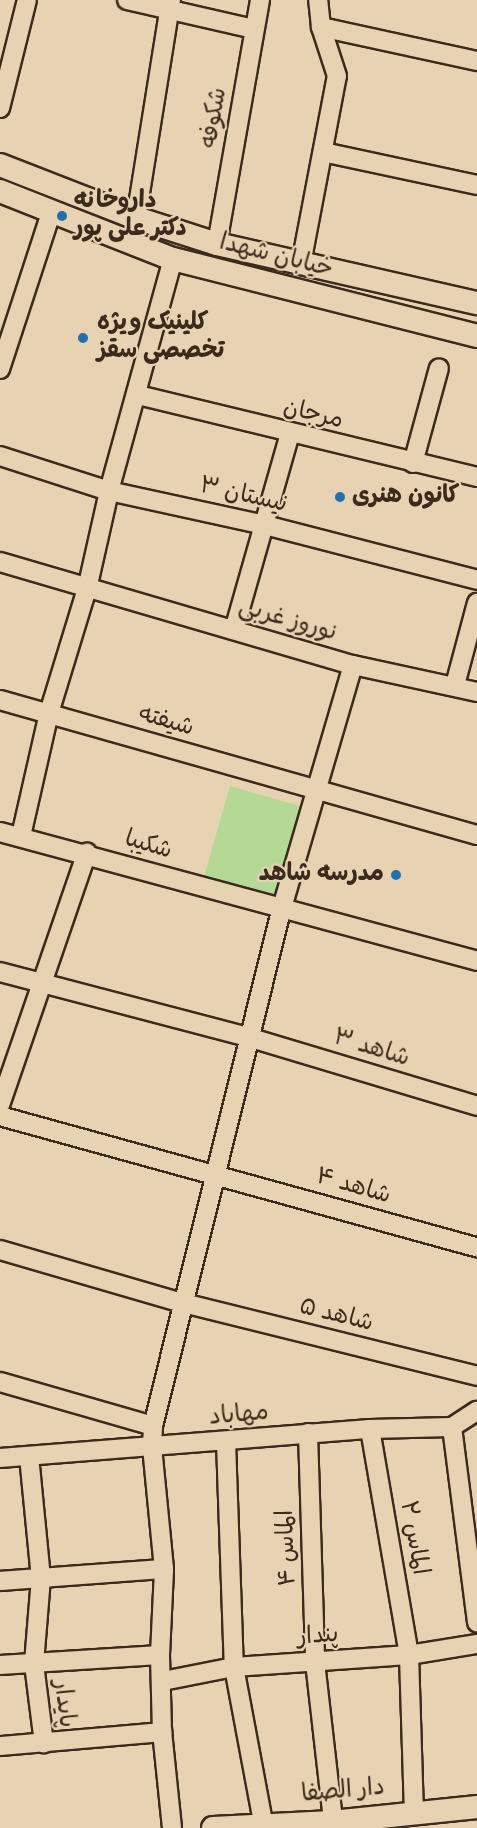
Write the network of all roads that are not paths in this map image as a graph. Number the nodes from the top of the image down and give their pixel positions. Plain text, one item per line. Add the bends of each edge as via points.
1 (27, 0) edge
2 (127, 0) edge
3 (260, 0) edge
4 (318, 0) edge
5 (170, 4) edge
6 (321, 27) junction
7 (254, 29) junction
8 (477, 61) edge
9 (0, 108) edge
10 (323, 152) junction
11 (0, 165) edge
12 (477, 185) edge
13 (0, 191) edge
14 (51, 213) junction
15 (136, 218) junction
16 (217, 244) junction
17 (173, 260) junction
18 (301, 264) junction
19 (477, 303) edge
20 (477, 334) edge
21 (5, 341) edge
22 (439, 368) dead end
23 (0, 369) edge
24 (138, 394) junction
25 (290, 434) junction
26 (0, 456) edge
27 (413, 463) junction
28 (477, 477) edge
29 (110, 491) junction
30 (265, 525) junction
31 (1, 565) edge
32 (477, 580) edge
33 (87, 589) junction
34 (477, 603) edge
35 (234, 630) junction
36 (353, 665) junction
37 (454, 685) junction
38 (477, 692) edge
39 (0, 700) edge
40 (49, 713) junction
41 (319, 790) junction
42 (0, 832) edge
43 (477, 835) edge
44 (21, 836) junction
45 (87, 853) junction
46 (281, 911) junction
47 (477, 962) edge
48 (0, 972) edge
49 (43, 984) junction
50 (251, 1038) junction
51 (0, 1105) edge
52 (477, 1106) edge
53 (0, 1116) edge
54 (215, 1173) junction
55 (477, 1247) edge
56 (0, 1250) edge
57 (183, 1303) junction
58 (477, 1376) edge
59 (0, 1382) edge
60 (477, 1411) edge
61 (153, 1425) junction
62 (452, 1427) junction
63 (369, 1428) junction
64 (308, 1433) junction
65 (226, 1442) junction
66 (152, 1446) junction
67 (29, 1456) junction
68 (0, 1458) edge
69 (164, 1569) junction
70 (41, 1578) junction
71 (0, 1581) edge
72 (477, 1623) edge
73 (477, 1644) edge
74 (160, 1655) junction
75 (409, 1655) junction
76 (315, 1662) junction
77 (34, 1664) junction
78 (0, 1665) edge
79 (234, 1667) junction
80 (163, 1681) junction
81 (162, 1732) junction
82 (44, 1743) junction
83 (0, 1746) edge
84 (477, 1807) edge
85 (414, 1813) junction
86 (333, 1825) edge
87 (264, 1826) edge
88 (172, 1828) edge
89 (213, 1828) edge

1 - 9 street
2 - 5 street
3 - 7 street, شکوفه
4 - 6 street
5 - 7 street
5 - 15 street
6 - 8 street
6 - 10 street via 337,76
7 - 16 street, شکوفه
10 - 12 street
10 - 18 street
11 - 15 main road, خیابان شهدا
13 - 14 main road, خیابان شهدا
14 - 17 main road, خیابان شهدا
14 - 21 street
15 - 16 main road, خیابان شهدا
16 - 18 main road, خیابان شهدا
17 - 20 main road, خیابان شهدا
17 - 24 street
18 - 19 main road, خیابان شهدا
21 - 23 street
22 - 27 street
24 - 25 street, مرجان
24 - 29 street
25 - 27 street, مرجان
25 - 30 street
26 - 29 street, نیستان ۳
27 - 28 street, مرجان
29 - 30 street, نیستان ۳
29 - 33 street
30 - 32 street, نیستان ۳
30 - 35 street
31 - 33 street, نوروز غربی
33 - 35 street, نوروز غربی
33 - 40 street
34 - 37 street
35 - 36 street, نوروز غربی
36 - 37 street, نوروز غربی
36 - 41 street
37 - 38 street, نوروز غربی
39 - 40 street, شیفته
40 - 41 street, شیفته
40 - 44 street
41 - 43 street, شیفته
41 - 46 street
42 - 44 street, شکیبا
44 - 45 street, شکیبا
45 - 46 street, شکیبا
45 - 49 street
46 - 47 street, شکیبا
46 - 50 street
48 - 49 street, شاهد ۳
49 - 50 street, شاهد ۳
49 - 51 street
50 - 52 street, شاهد ۳
50 - 54 street
53 - 54 street, شاهد ۴
54 - 55 street, شاهد ۴
54 - 57 street
56 - 57 street, شاهد ۵
57 - 58 street, شاهد ۵
57 - 61 street
59 - 61 street
60 - 62 street
61 - 66 street
62 - 63 street, مهاباد
62 - 72 street
63 - 64 street, مهاباد
63 - 75 street, الماس ۲
64 - 65 street, مهاباد
64 - 76 street, الماس ۴
65 - 66 street, مهاباد
65 - 79 street
66 - 67 street, مهاباد
66 - 69 street
67 - 68 street, مهاباد
67 - 70 street, پایدار
69 - 70 street
69 - 74 street
70 - 71 street
70 - 77 street, پایدار
73 - 75 street, پندار
74 - 77 street
74 - 80 street
75 - 76 street, پندار
75 - 85 street, الماس ۲
76 - 79 street, پندار
76 - 86 street, الماس ۴
77 - 78 street
77 - 82 street, پایدار
79 - 80 street, پندار
79 - 87 street
80 - 81 street
81 - 82 street
81 - 88 street
82 - 83 street
84 - 85 main road, دار الصفا
85 - 86 main road, دار الصفا
86 - 87 main road, دار الصفا
87 - 89 main road, دار الصفا

